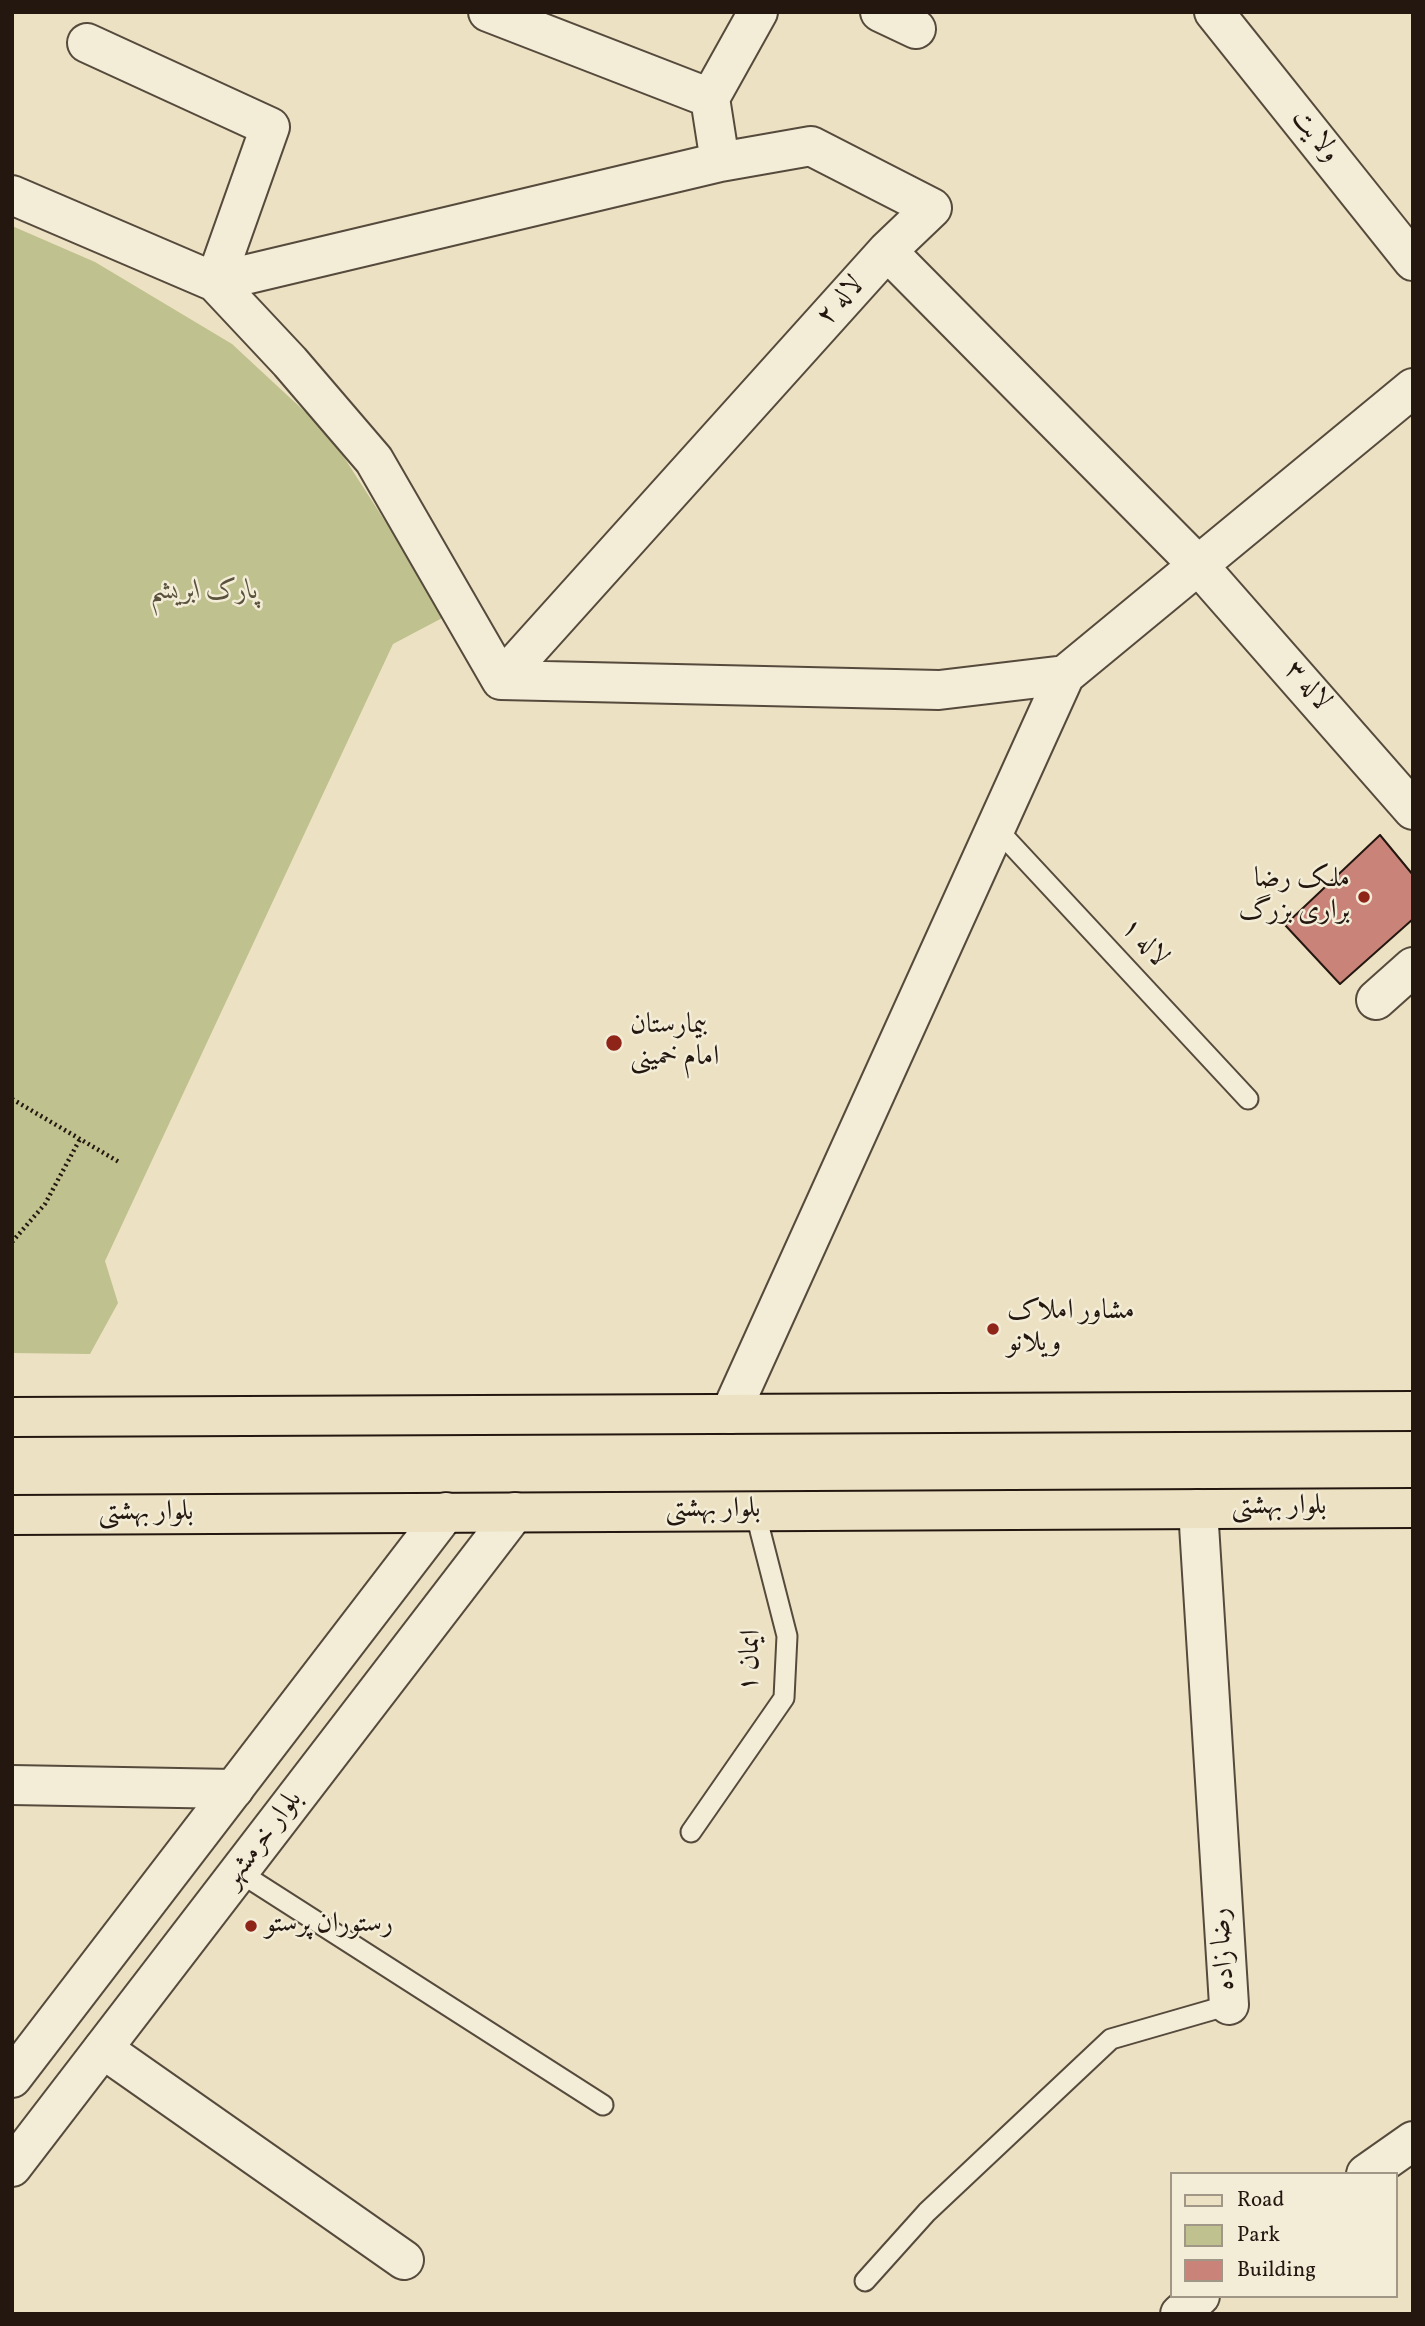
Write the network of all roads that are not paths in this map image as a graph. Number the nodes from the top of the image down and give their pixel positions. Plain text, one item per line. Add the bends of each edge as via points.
1 (488, 12) edge
2 (758, 12) edge
3 (880, 12) edge
4 (1214, 12) edge
5 (916, 29) dead end
6 (87, 43) dead end
7 (710, 99) junction
8 (720, 162) junction
9 (12, 195) edge
10 (887, 251) junction
11 (1413, 261) edge
12 (215, 282) junction
13 (1413, 387) edge
14 (1198, 565) junction
15 (1065, 676) junction
16 (501, 680) junction
17 (1413, 810) edge
18 (996, 828) junction
19 (1413, 967) edge
20 (1376, 1000) dead end
21 (1248, 1099) dead end
22 (1413, 1411) edge
23 (730, 1414) junction
24 (12, 1418) edge
25 (1413, 1508) edge
26 (1198, 1509) junction
27 (755, 1511) junction
28 (446, 1512) junction
29 (515, 1512) junction
30 (12, 1515) edge
31 (12, 1786) edge
32 (234, 1789) junction
33 (691, 1832) dead end
34 (239, 1872) junction
35 (1228, 2006) joint
36 (103, 2049) junction
37 (12, 2078) edge
38 (603, 2105) dead end
39 (1413, 2141) edge
40 (12, 2168) edge
41 (1369, 2172) edge
42 (404, 2260) dead end
43 (865, 2281) dead end
44 (1198, 2298) edge
45 (1180, 2314) edge

1 - 7 street
2 - 7 street
3 - 5 street
4 - 11 street, ولایت
6 - 12 street via 270,127
7 - 8 street
8 - 10 street via 811,146 932,208
8 - 12 street
9 - 12 street
10 - 14 street, لاله ۲
10 - 16 street, لاله ۲
12 - 16 street via 374,460
13 - 14 street
14 - 15 street
14 - 17 street, لاله ۳
15 - 16 street via 939,690
15 - 18 street
18 - 21 lane, لاله ۱
18 - 23 street
19 - 20 street
22 - 23 main road
23 - 24 main road
25 - 26 main road, بلوار بهشتی
26 - 27 main road, بلوار بهشتی
26 - 35 street, رضا زاده
27 - 29 main road, بلوار بهشتی
27 - 33 lane, ایمان ۱ via 787,1636 784,1698
28 - 29 main road, بلوار بهشتی
28 - 30 main road, بلوار بهشتی
28 - 32 street, بلوار خرمشهر
29 - 34 street, بلوار خرمشهر
31 - 32 street
32 - 37 street, بلوار خرمشهر
34 - 36 street, بلوار خرمشهر
34 - 38 lane
35 - 43 lane, رضا زاده via 1111,2039 926,2212
36 - 40 street, بلوار خرمشهر
36 - 42 street
39 - 41 street
44 - 45 street

